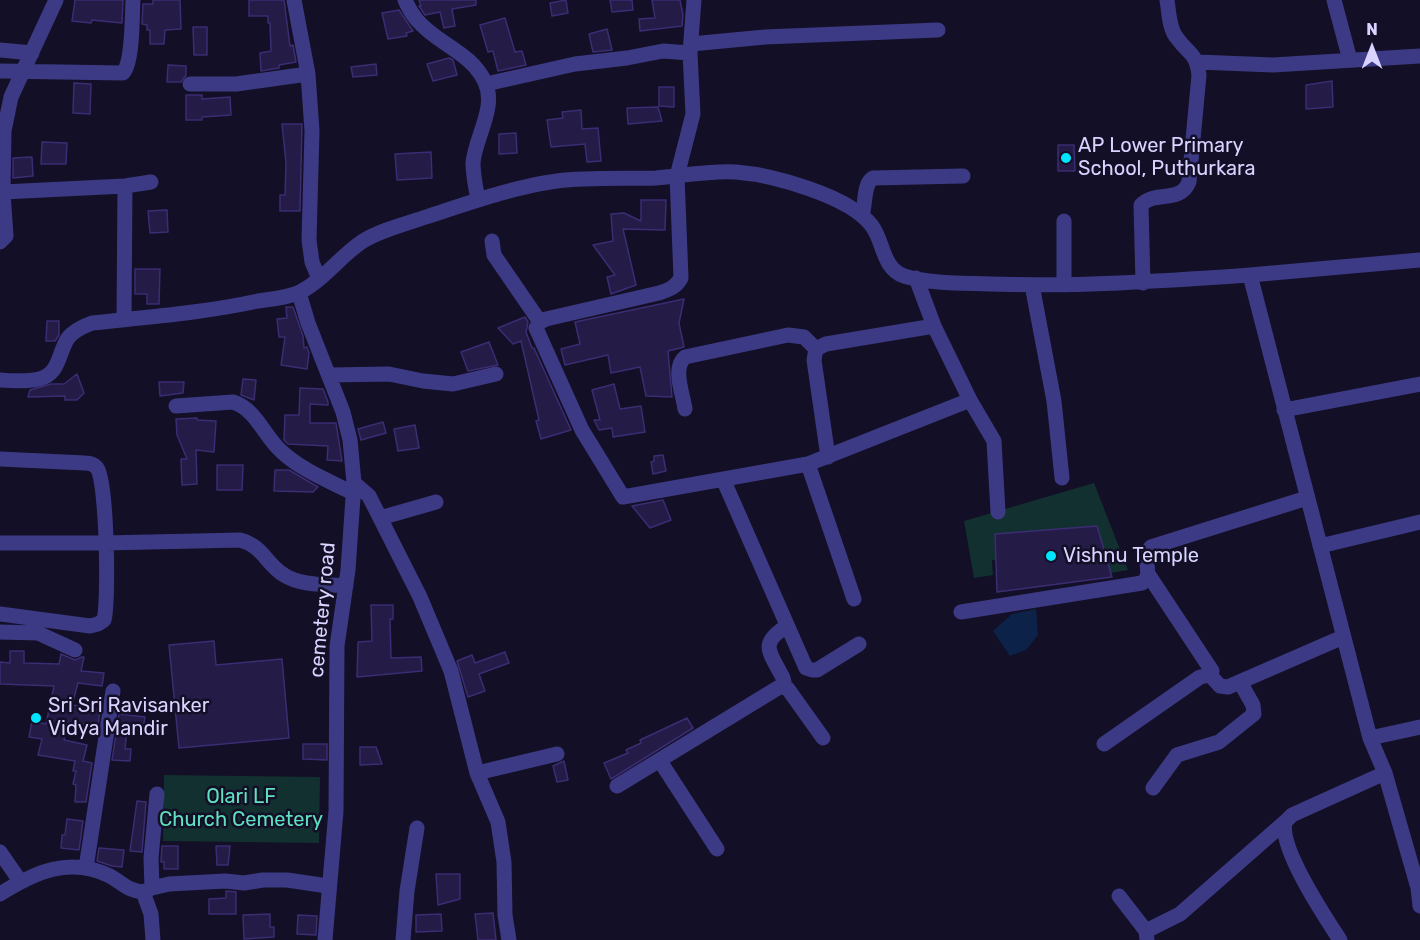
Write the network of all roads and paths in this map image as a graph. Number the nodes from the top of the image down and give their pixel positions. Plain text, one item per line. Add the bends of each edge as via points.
1 (56, 0) edge
2 (133, 0) edge
3 (294, 0) edge
4 (405, 0) edge
5 (694, 0) edge
6 (1167, 0) edge
7 (1334, 0) edge
8 (938, 30) dead end
9 (690, 49) junction
10 (0, 50) edge
11 (32, 52) junction
12 (1420, 56) edge
13 (1350, 60) junction
14 (1197, 62) junction
15 (0, 71) edge
16 (22, 72) junction
17 (308, 74) junction
18 (189, 84) dead end
19 (486, 84) junction
20 (677, 176) junction
21 (963, 176) dead end
22 (151, 182) dead end
23 (125, 186) junction
24 (3, 192) junction
25 (478, 200) junction
26 (862, 215) junction
27 (1064, 221) dead end
28 (492, 241) dead end
29 (0, 242) edge
30 (1420, 260) edge
31 (1250, 274) junction
32 (916, 278) junction
33 (319, 279) junction
34 (1143, 283) junction
35 (1032, 285) junction
36 (1064, 285) junction
37 (299, 293) junction
38 (124, 320) junction
39 (540, 322) junction
40 (934, 326) junction
41 (816, 349) junction
42 (496, 374) dead end
43 (330, 375) junction
44 (0, 380) edge
45 (1420, 384) edge
46 (970, 400) junction
47 (176, 406) dead end
48 (685, 409) dead end
49 (1284, 410) junction
50 (828, 457) junction
51 (0, 459) edge
52 (808, 464) junction
53 (1062, 478) dead end
54 (723, 479) junction
55 (354, 488) junction
56 (1307, 498) junction
57 (436, 502) dead end
58 (998, 512) dead end
59 (380, 518) junction
60 (1420, 522) edge
61 (0, 543) edge
62 (105, 543) junction
63 (1320, 546) junction
64 (1148, 574) junction
65 (346, 586) junction
66 (854, 599) dead end
67 (961, 612) dead end
68 (0, 614) edge
69 (787, 626) junction
70 (0, 632) edge
71 (1343, 637) junction
72 (859, 644) dead end
73 (75, 650) dead end
74 (1212, 671) dead end
75 (1240, 682) junction
76 (781, 686) junction
77 (113, 691) dead end
78 (1420, 727) edge
79 (823, 738) dead end
80 (1370, 738) junction
81 (1104, 744) dead end
82 (557, 754) dead end
83 (660, 761) junction
84 (477, 772) junction
85 (1385, 773) junction
86 (617, 786) dead end
87 (1153, 788) dead end
88 (157, 794) dead end
89 (1285, 822) junction
90 (417, 828) dead end
91 (717, 849) dead end
92 (0, 852) edge
93 (86, 868) junction
94 (20, 881) junction
95 (328, 886) junction
96 (1419, 887) edge
97 (147, 890) junction
98 (0, 894) edge
99 (1119, 896) dead end
100 (1420, 906) edge
101 (1146, 936) edge
102 (153, 940) edge
103 (325, 940) edge
104 (403, 940) edge
105 (509, 940) edge
106 (1340, 940) edge

1 - 11 street
2 - 16 street via 130,49 123,73
3 - 17 street
4 - 19 street via 417,20 468,59
5 - 9 street
6 - 14 street via 1176,38
7 - 13 street
8 - 9 street via 765,37
9 - 19 street via 575,64
9 - 20 street via 693,114
10 - 11 street
11 - 16 street
12 - 13 street
13 - 14 street via 1273,65
14 - 34 street via 1189,182 1181,193 1145,200 1141,205
15 - 16 street
16 - 24 street via 11,97 4,131
17 - 18 street via 236,84
17 - 33 street via 312,131 309,240
19 - 25 street via 488,99 473,162
20 - 25 street via 556,182
20 - 26 street via 735,172 785,182 837,200
20 - 39 street via 681,266 678,284 659,293
21 - 26 street via 873,178 869,180
22 - 23 street
23 - 24 street
23 - 38 street
24 - 29 street via 6,236
25 - 33 street via 363,241
26 - 32 street via 873,226 894,270
27 - 36 street
28 - 39 street via 494,255
30 - 31 street
31 - 34 street
31 - 49 street
32 - 35 street
32 - 40 street
33 - 37 street
34 - 36 street
35 - 36 street
35 - 53 street via 1054,401
37 - 38 street via 216,310
37 - 43 street, cemetery road
38 - 44 street via 92,323 78,329 68,338 50,375
39 - 54 street via 538,334 582,430 623,496
40 - 41 street via 825,344
40 - 46 street
41 - 48 street via 804,337 788,335 686,357 678,369
41 - 50 street via 814,360
42 - 43 street via 453,384 389,374
43 - 55 street, cemetery road via 350,440
45 - 49 street
46 - 50 street
46 - 58 street via 994,441
47 - 55 street via 241,404 292,460
49 - 56 street
50 - 52 street
51 - 62 street via 85,463 97,468 101,477
52 - 54 street
52 - 66 street
54 - 69 street
55 - 59 street via 369,496
55 - 65 street, cemetery road
56 - 63 street
56 - 64 street via 1151,547 1145,558
57 - 59 street
59 - 84 street via 420,597 451,671
60 - 63 street
61 - 62 street
62 - 65 street via 240,540 255,546 287,577
62 - 68 street via 104,620 90,626
63 - 71 street
64 - 67 street via 1142,583
64 - 74 street
65 - 95 street, cemetery road via 338,646 336,812
69 - 72 street via 806,668 812,670
69 - 76 street via 773,635 769,643 783,678
70 - 73 street via 38,633
71 - 75 street
71 - 80 street
75 - 81 street via 1224,688 1210,675 1200,677
75 - 87 street via 1254,714 1219,742 1177,755
76 - 79 street via 788,689
76 - 83 street
77 - 93 street
78 - 80 street
80 - 85 street
82 - 84 street
83 - 86 street
83 - 91 street
84 - 105 street via 498,822
85 - 89 street via 1292,815
85 - 96 street
88 - 97 street
89 - 101 street via 1180,914
89 - 106 street via 1285,838 1305,884
90 - 104 street
92 - 94 street
93 - 94 street via 56,868
93 - 97 street via 112,877 134,892
94 - 98 street
95 - 97 street via 263,880 170,884
95 - 103 street, cemetery road
96 - 100 street
97 - 102 street
99 - 101 street

